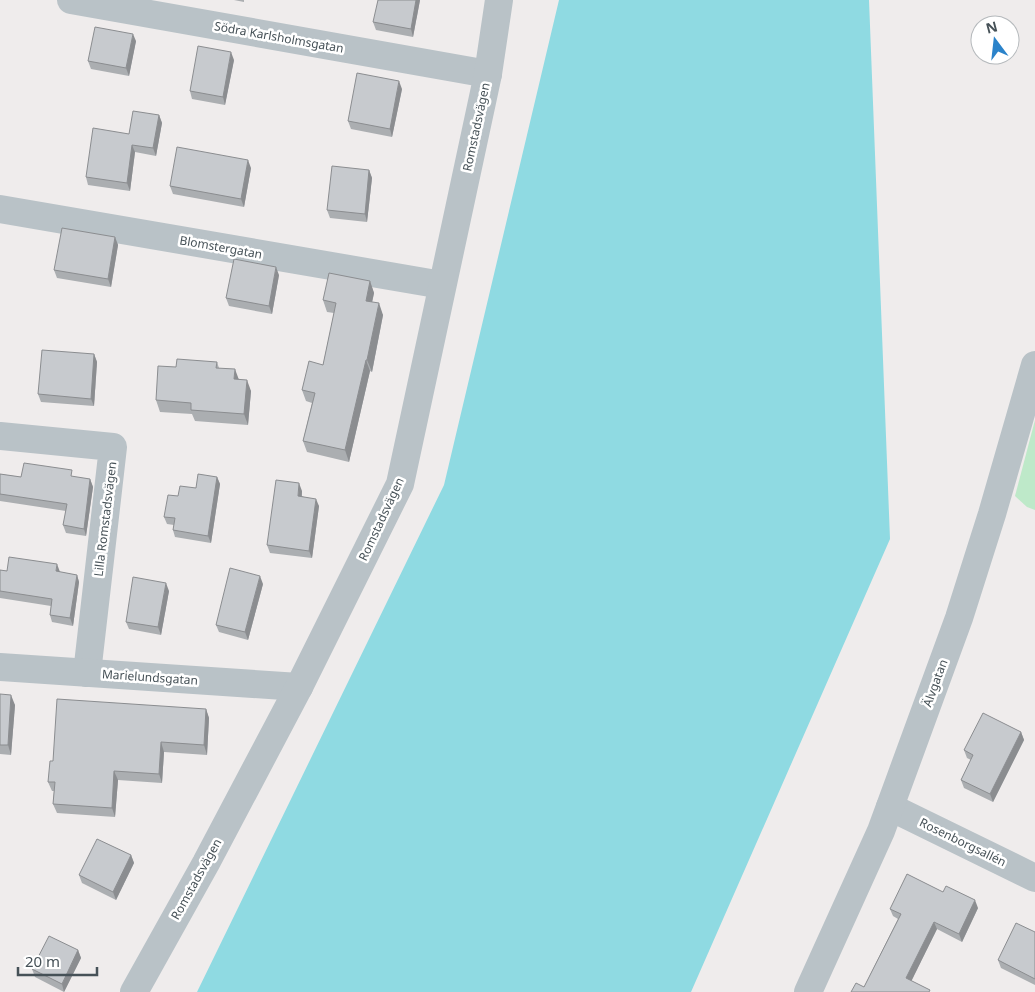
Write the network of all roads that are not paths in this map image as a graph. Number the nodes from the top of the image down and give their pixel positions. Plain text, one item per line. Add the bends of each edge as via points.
1 (71, 0) edge
2 (499, 0) edge
3 (488, 74) junction
4 (0, 209) edge
5 (442, 285) junction
6 (1035, 365) edge
7 (0, 436) edge
8 (0, 667) edge
9 (87, 673) junction
10 (299, 687) junction
11 (890, 807) junction
12 (1035, 878) edge
13 (134, 992) edge
14 (808, 992) edge

1 - 3 street, Södra Karlsholmsgatan
2 - 3 street, Romstadsvägen
3 - 5 street, Romstadsvägen
4 - 5 street, Blomstergatan
5 - 10 street, Romstadsvägen via 400,484
6 - 11 street, Älvgatan via 959,618
7 - 9 street, Lilla Romstadsvägen via 113,447
8 - 9 street, Marielundsgatan
9 - 10 street, Marielundsgatan
10 - 13 street, Romstadsvägen
11 - 12 street, Rosenborgsallén
11 - 14 street, Älvgatan

